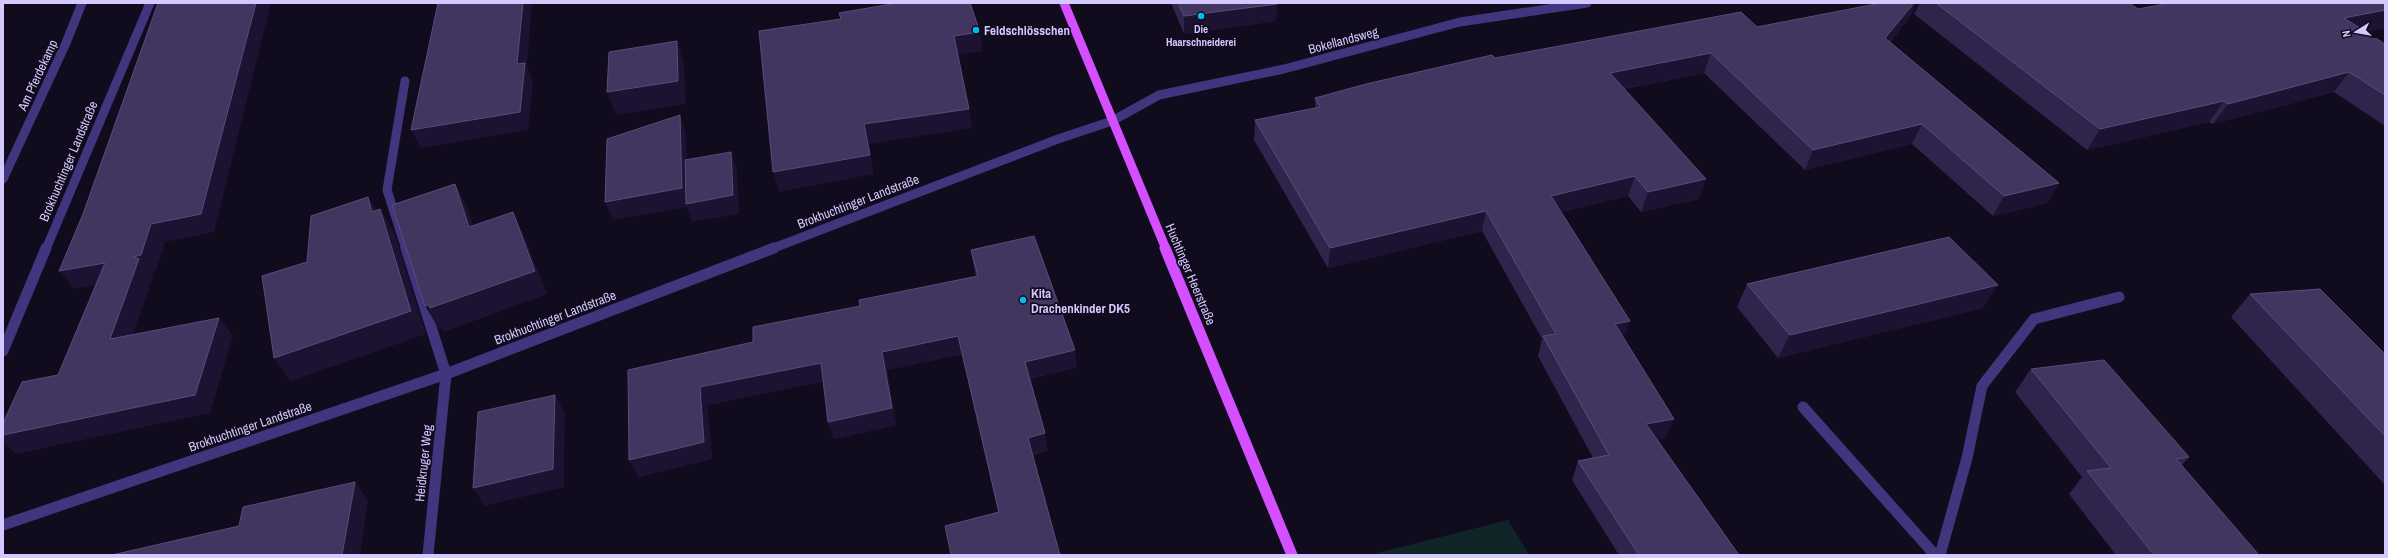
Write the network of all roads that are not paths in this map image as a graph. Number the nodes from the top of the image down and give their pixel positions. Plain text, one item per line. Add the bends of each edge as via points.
1 (82, 3) edge
2 (150, 3) edge
3 (1064, 3) edge
4 (1587, 3) edge
5 (404, 81) dead end
6 (1112, 121) junction
7 (3, 179) edge
8 (2120, 297) dead end
9 (3, 351) edge
10 (446, 374) junction
11 (1803, 407) dead end
12 (3, 525) edge
13 (428, 555) edge
14 (1292, 555) edge
15 (1935, 555) edge
16 (1940, 555) edge

1 - 7 street, Am Pferdekamp
2 - 9 street, Brokhuchtinger Landstraße
3 - 6 main road, Huchtinger Heerstraße
4 - 6 street, Bokellandsweg via 1460,22 1284,69 1159,96
5 - 10 street via 387,190
6 - 10 street, Brokhuchtinger Landstraße via 1050,142
6 - 14 main road, Huchtinger Heerstraße
8 - 16 street via 2034,319 1982,386 1967,458
10 - 12 street, Brokhuchtinger Landstraße
10 - 13 street, Heidkruger Weg
11 - 15 street

